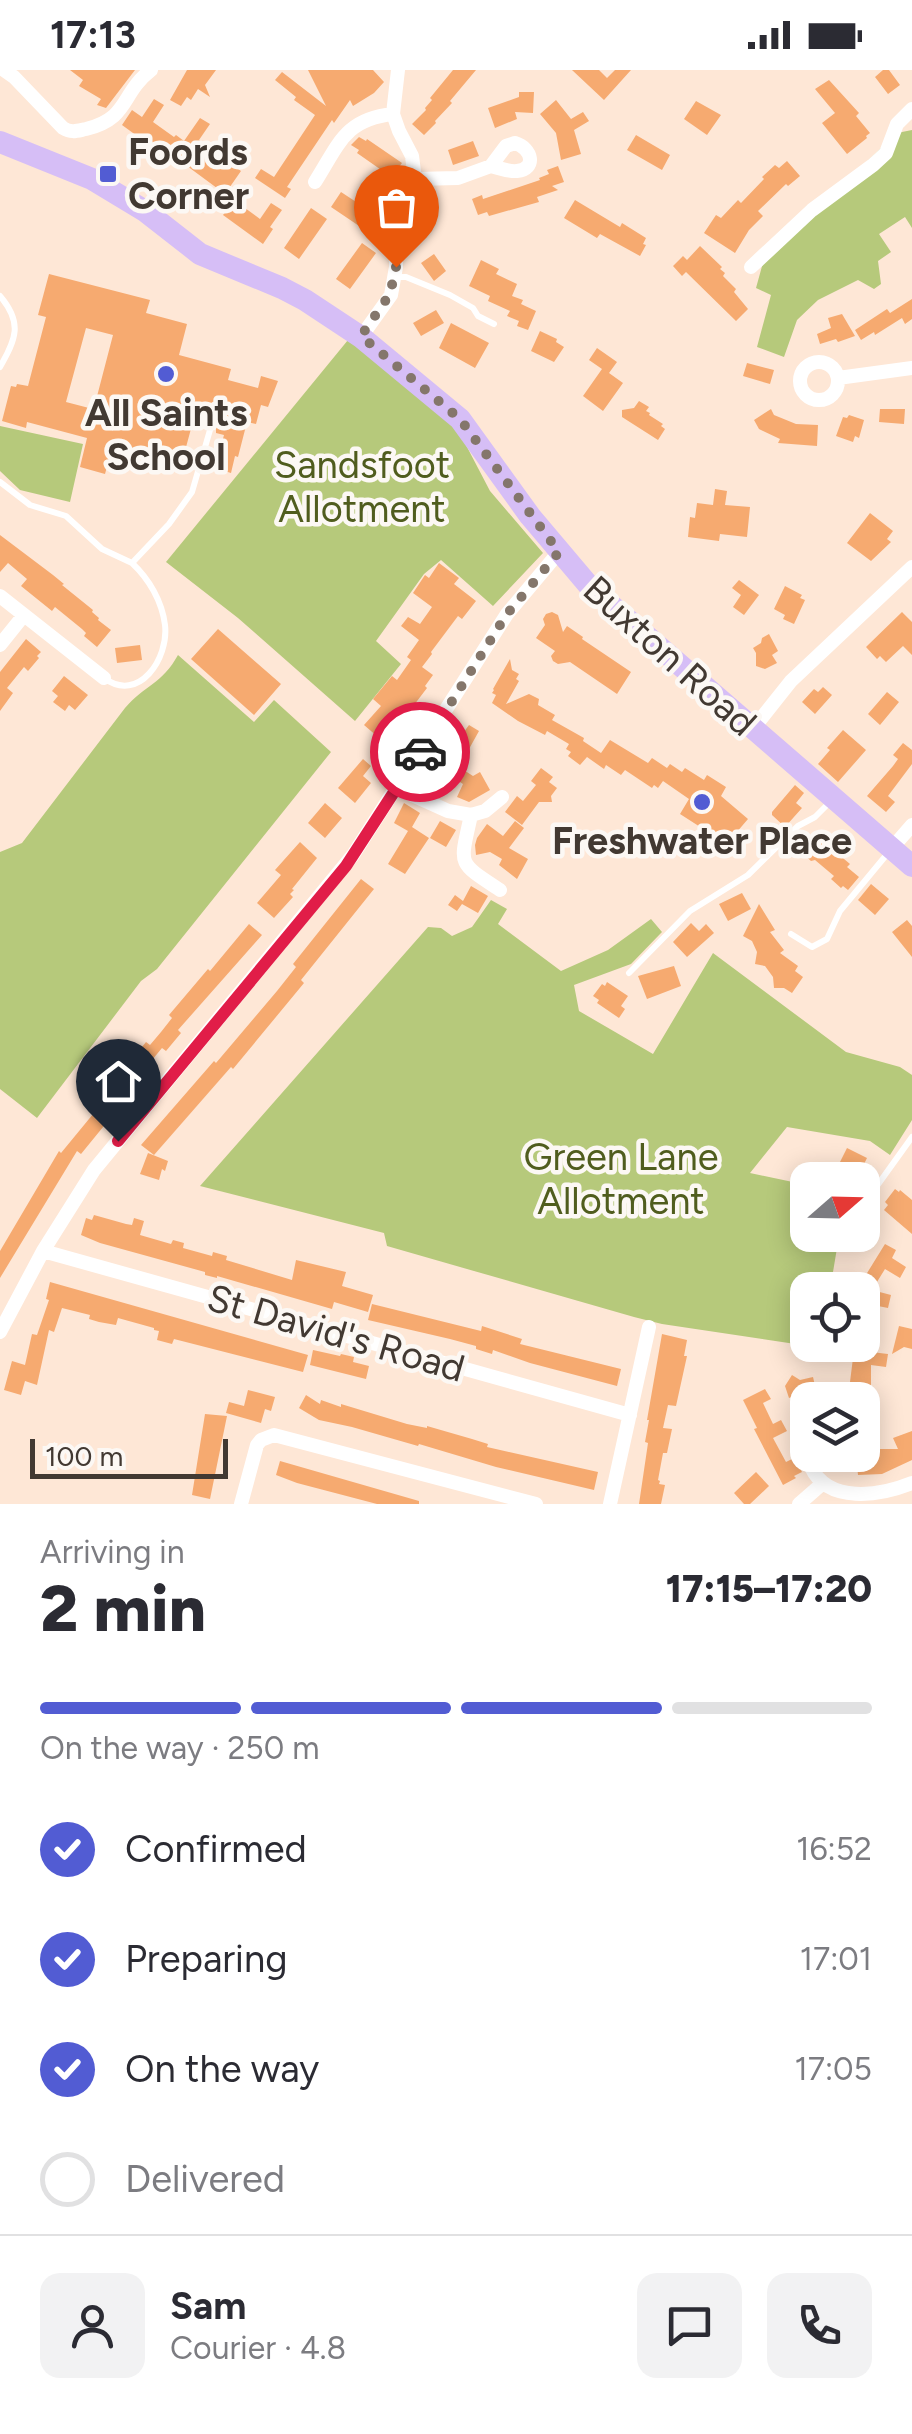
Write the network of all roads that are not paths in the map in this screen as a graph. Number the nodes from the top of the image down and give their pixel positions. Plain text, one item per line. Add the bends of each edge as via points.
1 (4, 70) edge
2 (151, 70) edge
3 (398, 70) edge
4 (912, 109) edge
5 (393, 114) junction
6 (0, 142) edge
7 (491, 166) dead end
8 (414, 179) junction
9 (316, 182) dead end
10 (750, 267) dead end
11 (395, 277) junction
12 (0, 296) edge
13 (494, 324) dead end
14 (361, 336) junction
15 (0, 366) edge
16 (912, 368) edge
17 (838, 378) dead end
18 (210, 430) dead end
19 (0, 482) edge
20 (559, 552) junction
21 (132, 562) junction
22 (909, 577) edge
23 (0, 596) edge
24 (24, 615) junction
25 (0, 645) edge
26 (104, 678) joint
27 (752, 730) junction
28 (398, 788) junction
29 (502, 797) dead end
30 (833, 798) junction
31 (471, 815) junction
32 (912, 825) edge
33 (892, 848) junction
34 (912, 866) edge
35 (500, 890) dead end
36 (791, 934) dead end
37 (630, 973) dead end
38 (912, 1137) edge
39 (880, 1182) edge
40 (43, 1251) junction
41 (648, 1327) dead end
42 (0, 1332) edge
43 (630, 1415) junction
44 (814, 1472) edge
45 (822, 1484) junction
46 (912, 1484) edge
47 (240, 1504) edge
48 (536, 1504) edge
49 (610, 1504) edge
50 (799, 1504) edge

1 - 2 street via 68,132 110,121
3 - 5 street
4 - 10 street via 873,166
5 - 8 street via 412,156
5 - 9 street via 354,126
6 - 14 highway, Buxton Road via 92,179 200,254 305,300
7 - 8 street via 458,178
8 - 11 street via 396,228
11 - 13 lane via 450,296
11 - 14 street
12 - 15 lane via 16,326
14 - 20 highway, Buxton Road via 460,419
16 - 17 street
18 - 21 lane via 192,492
19 - 21 lane via 30,505 66,516 102,549
20 - 27 highway, Buxton Road
20 - 28 street via 507,614
21 - 26 lane via 163,614 163,652 136,682 121,686
22 - 27 street via 791,681
23 - 24 street
24 - 25 street
24 - 26 street
27 - 30 highway, Buxton Road
28 - 31 street
28 - 40 street via 346,866 94,1170
29 - 31 street
30 - 33 highway, Buxton Road
30 - 37 lane via 748,875 690,910
31 - 35 street via 462,860
32 - 33 street
33 - 34 highway, Buxton Road
33 - 36 lane via 840,910 828,940 812,948
38 - 39 lane
40 - 42 street
40 - 43 street, St David's Road
41 - 43 street
43 - 49 street
44 - 45 street
45 - 46 street via 854,1495
45 - 50 street
47 - 48 street via 257,1444 274,1435

